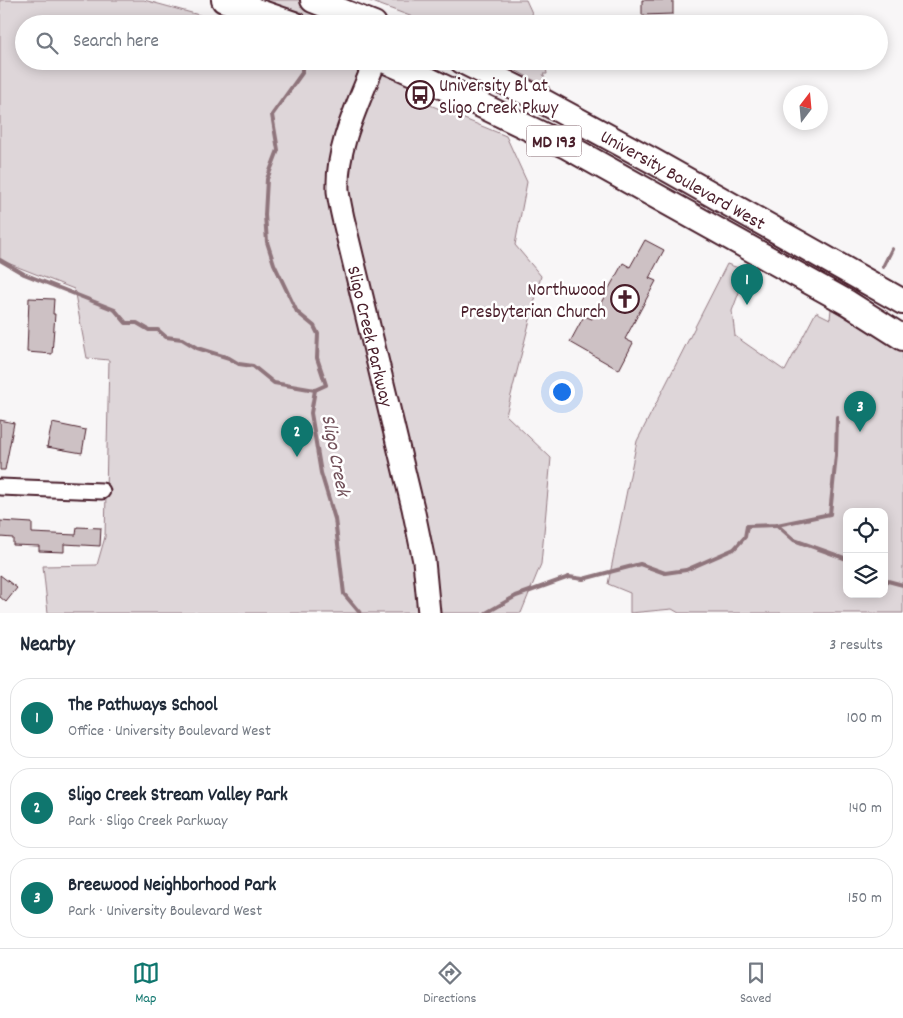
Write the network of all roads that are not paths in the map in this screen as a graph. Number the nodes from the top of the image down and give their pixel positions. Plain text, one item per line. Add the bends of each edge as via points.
1 (224, 0) edge
2 (313, 0) edge
3 (268, 15) edge
4 (351, 15) edge
5 (371, 70) edge
6 (406, 70) edge
7 (480, 70) edge
8 (903, 302) edge
9 (903, 338) edge
10 (0, 487) edge
11 (102, 491) dead end
12 (429, 613) edge

1 - 3 main road
2 - 4 main road
5 - 12 street, Sligo Creek Parkway via 350,122 340,159 338,192 413,508 424,561
6 - 9 main road, University Boulevard West / MD 193 via 568,147 848,303
7 - 8 main road, University Boulevard West / MD 193 via 636,152
10 - 11 street

